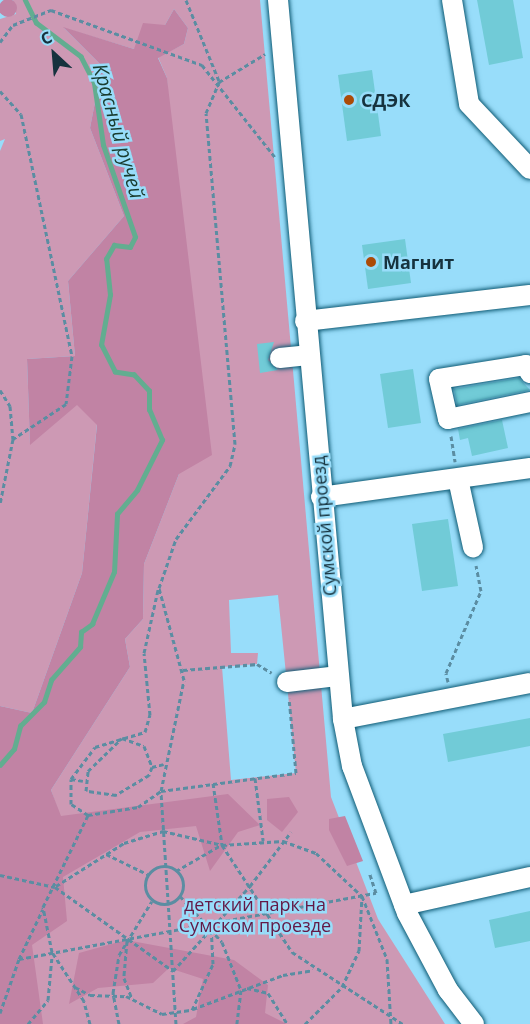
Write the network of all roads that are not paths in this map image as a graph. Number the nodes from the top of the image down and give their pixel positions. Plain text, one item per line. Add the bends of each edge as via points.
1 (279, 0) edge
2 (452, 0) edge
3 (530, 169) edge
4 (530, 295) edge
5 (305, 321) junction
6 (308, 355) junction
7 (280, 358) dead end
8 (530, 373) edge
9 (530, 402) edge
10 (530, 468) edge
11 (458, 479) junction
12 (321, 497) junction
13 (473, 547) road end
14 (337, 676) junction
15 (287, 682) road end
16 (530, 683) edge
17 (343, 719) junction
18 (530, 877) edge
19 (404, 905) junction
20 (474, 1024) edge

1 - 5 street, Сумской проезд
2 - 3 street via 469,104
4 - 5 street
5 - 6 street, Сумской проезд
6 - 7 street
6 - 12 street, Сумской проезд
8 - 9 street via 526,365 439,379 448,419
10 - 11 street
11 - 12 street
11 - 13 street
12 - 14 street, Сумской проезд
14 - 15 street
14 - 17 street, Сумской проезд
16 - 17 street
17 - 19 street, Сумской проезд via 356,777
18 - 19 street
19 - 20 street, Сумской проезд via 448,990

